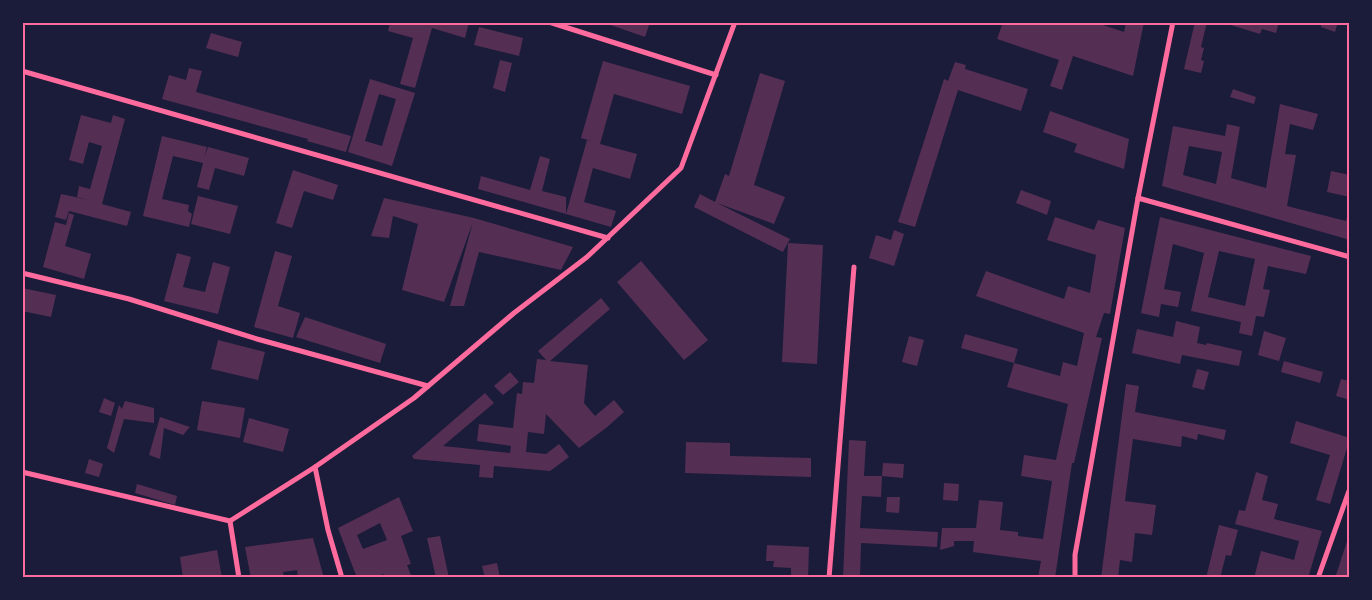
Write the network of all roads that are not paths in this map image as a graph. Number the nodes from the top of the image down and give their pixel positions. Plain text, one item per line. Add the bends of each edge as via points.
1 (550, 22) edge
2 (735, 22) edge
3 (1174, 22) edge
4 (22, 71) edge
5 (716, 75) junction
6 (1138, 198) junction
7 (608, 238) junction
8 (1350, 257) edge
9 (854, 267) dead end
10 (22, 273) edge
11 (428, 386) junction
12 (315, 467) junction
13 (22, 472) edge
14 (1350, 488) edge
15 (230, 521) junction
16 (239, 578) edge
17 (342, 578) edge
18 (828, 578) edge
19 (1075, 578) edge
20 (1318, 578) edge

1 - 5 street
2 - 5 street
3 - 6 street
4 - 7 street
5 - 7 street via 681,168
6 - 8 street
6 - 19 street via 1075,555
7 - 11 street
9 - 18 street
10 - 11 street via 129,299 257,339
11 - 12 street
12 - 15 street
12 - 17 street
13 - 15 street
14 - 20 street
15 - 16 street

